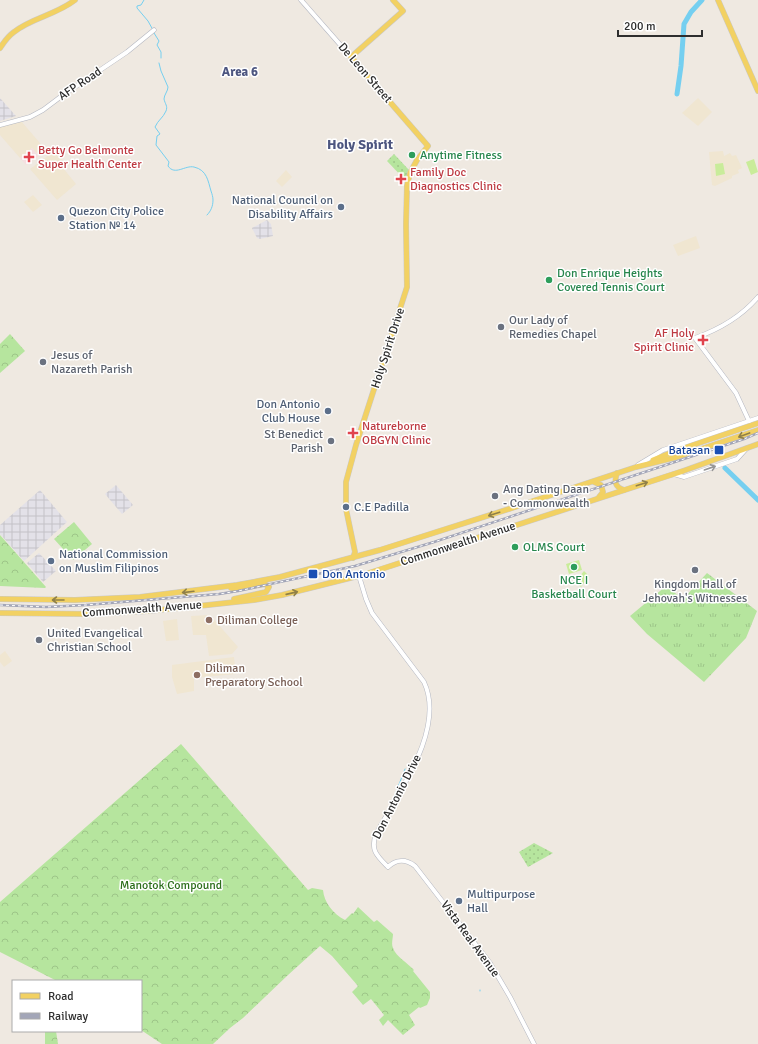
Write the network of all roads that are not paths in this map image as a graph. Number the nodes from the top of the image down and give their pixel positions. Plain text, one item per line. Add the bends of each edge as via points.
1 (75, 0) edge
2 (301, 0) edge
3 (393, 0) edge
4 (718, 0) edge
5 (154, 30) dead end
6 (0, 48) edge
7 (351, 56) junction
8 (758, 91) edge
9 (0, 125) edge
10 (428, 146) joint
11 (758, 298) edge
12 (758, 418) edge
13 (749, 421) junction
14 (758, 423) edge
15 (758, 430) edge
16 (758, 444) edge
17 (636, 467) junction
18 (617, 473) junction
19 (591, 481) junction
20 (624, 490) junction
21 (599, 498) junction
22 (355, 552) junction
23 (360, 556) junction
24 (353, 558) junction
25 (359, 576) junction
26 (226, 586) junction
27 (0, 599) edge
28 (218, 603) junction
29 (0, 613) edge
30 (388, 867) joint
31 (534, 1044) edge

1 - 6 main road via 63,9 17,29
2 - 7 street, De Leon Street
3 - 7 main road via 403,11
4 - 8 main road
5 - 9 street, AFP Road via 128,52 43,110 30,117
7 - 10 main road, De Leon Street
10 - 22 main road, Holy Spirit Drive via 416,160 407,186 407,287 346,482 346,509
11 - 13 street via 734,320 695,338 736,393
12 - 13 street, Commonwealth Avenue
13 - 17 street, Commonwealth Avenue via 663,450
14 - 17 main road
15 -> 17 main road, Commonwealth Avenue via 677,457
20 -> 16 main road, Commonwealth Avenue
17 - 18 main road, Commonwealth Avenue
18 - 19 main road, Commonwealth Avenue
18 - 20 main road via 616,485
19 - 21 main road via 601,485 603,492
19 -> 23 main road, Commonwealth Avenue
20 - 21 main road, Commonwealth Avenue
21 - 25 main road, Commonwealth Avenue
22 - 23 main road
22 - 24 main road
23 - 24 main road, Commonwealth Avenue
24 - 26 main road, Commonwealth Avenue via 280,577
28 -> 25 main road, Commonwealth Avenue via 282,595
25 - 30 street, Don Antonio Drive via 372,613 422,679 429,696 429,719 421,752 374,839 375,851
26 -> 27 main road, Commonwealth Avenue via 117,598
26 - 28 main road via 236,589 265,584 269,588 266,592
28 - 29 main road, Commonwealth Avenue via 115,613
30 - 31 street, Vista Real Avenue via 402,860 416,866 490,962

